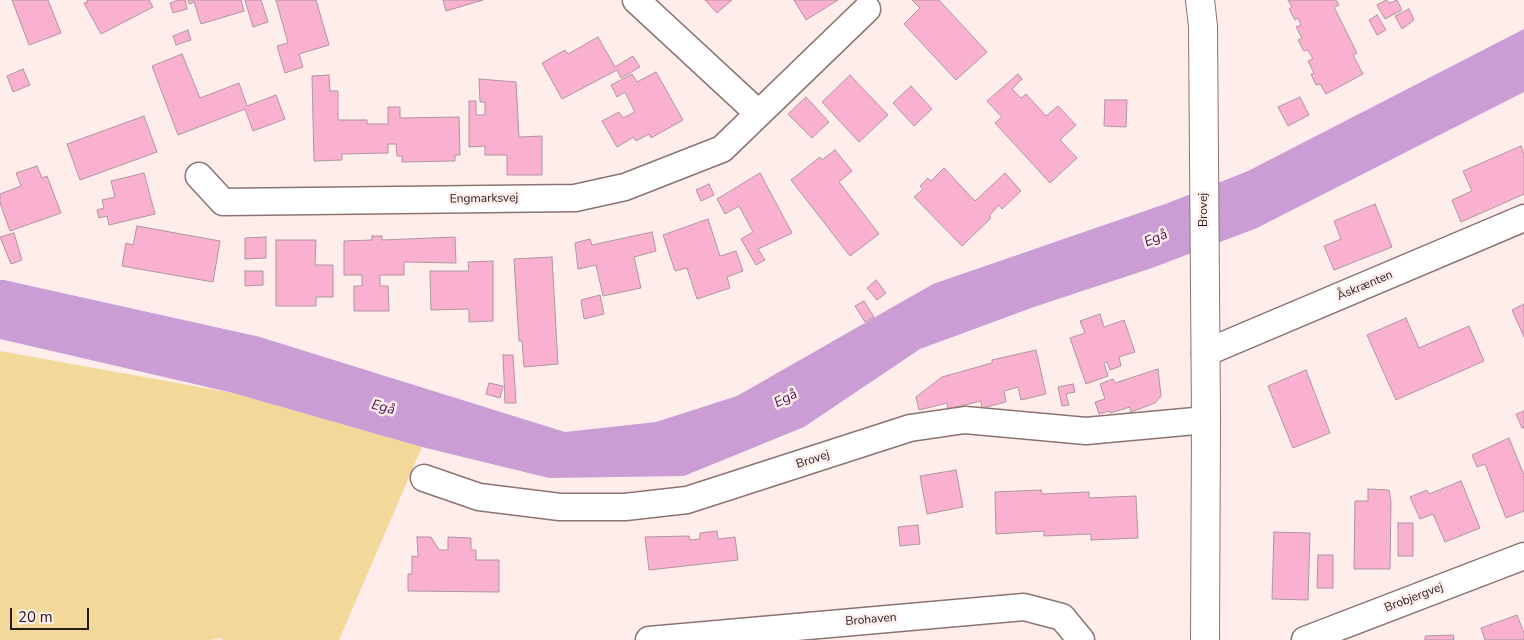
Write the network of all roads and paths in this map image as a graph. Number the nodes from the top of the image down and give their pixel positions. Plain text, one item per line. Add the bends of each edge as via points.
1 (636, 0) edge
2 (1200, 0) edge
3 (867, 9) dead end
4 (758, 113) junction
5 (199, 176) dead end
6 (1524, 218) edge
7 (1205, 353) junction
8 (1206, 420) junction
9 (424, 478) dead end
10 (1524, 556) edge
11 (649, 640) edge
12 (1081, 640) edge
13 (1205, 640) edge
14 (1305, 640) edge

1 - 4 street
2 - 7 street, Brovej via 1204,26
3 - 4 street, Engmarksvej
4 - 5 street, Engmarksvej via 722,149 625,187 575,198 223,202
6 - 7 street, Åskrænten
7 - 8 street, Brovej
8 - 9 street, Brovej via 1086,431 965,420 919,427 687,500 625,507 560,507 479,497
8 - 13 street, Brovej
10 - 14 street, Brobjergvej
11 - 12 street, Brohaven via 1024,607 1062,617

